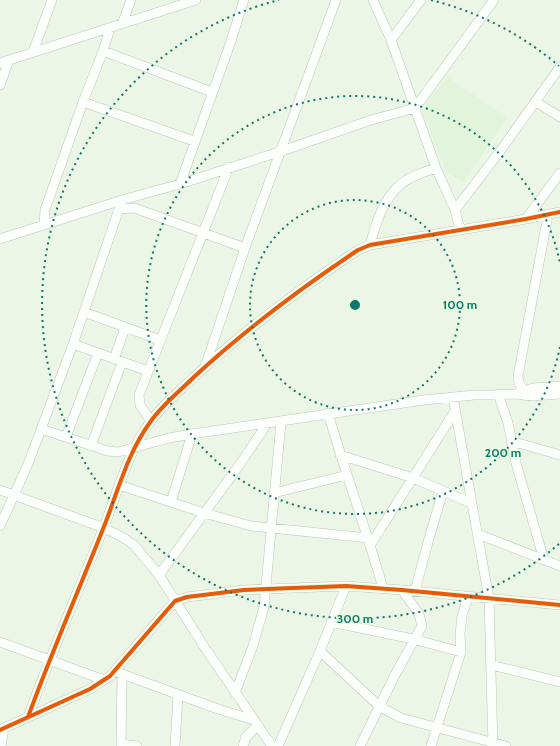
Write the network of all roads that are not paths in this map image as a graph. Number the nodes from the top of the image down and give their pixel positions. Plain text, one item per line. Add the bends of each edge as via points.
1 (52, 0) edge
2 (131, 0) edge
3 (196, 0) edge
4 (244, 0) edge
5 (336, 0) edge
6 (373, 0) edge
7 (421, 0) edge
8 (494, 0) edge
9 (122, 24) junction
10 (110, 29) junction
11 (391, 40) junction
12 (103, 51) junction
13 (34, 52) junction
14 (4, 61) edge
15 (560, 67) edge
16 (0, 85) edge
17 (212, 92) junction
18 (83, 102) junction
19 (536, 102) junction
20 (415, 108) junction
21 (560, 117) edge
22 (194, 141) junction
23 (282, 151) junction
24 (229, 167) junction
25 (436, 168) junction
26 (560, 173) edge
27 (180, 184) junction
28 (122, 200) junction
29 (119, 209) junction
30 (455, 210) junction
31 (560, 212) edge
32 (548, 215) junction
33 (526, 219) junction
34 (44, 225) junction
35 (460, 230) junction
36 (204, 233) junction
37 (0, 239) edge
38 (370, 245) junction
39 (245, 248) junction
40 (84, 312) junction
41 (125, 328) junction
42 (160, 340) junction
43 (73, 344) junction
44 (98, 353) junction
45 (118, 360) junction
46 (204, 368) junction
47 (148, 371) junction
48 (560, 386) edge
49 (498, 394) junction
50 (522, 394) junction
51 (560, 394) edge
52 (453, 397) junction
53 (456, 411) junction
54 (328, 414) junction
55 (151, 421) junction
56 (281, 422) junction
57 (266, 424) junction
58 (41, 429) junction
59 (192, 434) junction
60 (66, 437) junction
61 (511, 440) junction
62 (91, 446) junction
63 (133, 449) junction
64 (340, 455) junction
65 (560, 455) edge
66 (347, 475) junction
67 (413, 478) junction
68 (119, 485) junction
69 (0, 490) edge
70 (443, 491) junction
71 (274, 493) junction
72 (15, 496) junction
73 (171, 502) junction
74 (471, 503) junction
75 (204, 513) junction
76 (0, 526) edge
77 (104, 528) junction
78 (271, 528) junction
79 (478, 534) junction
80 (369, 541) junction
81 (544, 560) junction
82 (560, 566) edge
83 (158, 575) junction
84 (346, 586) junction
85 (384, 588) junction
86 (266, 589) junction
87 (402, 590) junction
88 (416, 591) junction
89 (468, 597) junction
90 (488, 599) junction
91 (175, 601) junction
92 (560, 606) edge
93 (332, 622) junction
94 (413, 640) junction
95 (0, 642) edge
96 (320, 651) junction
97 (461, 652) junction
98 (50, 659) junction
99 (491, 665) junction
100 (118, 673) junction
101 (104, 680) junction
102 (560, 682) edge
103 (235, 693) junction
104 (178, 695) junction
105 (379, 706) junction
106 (28, 717) junction
107 (256, 723) junction
108 (436, 728) junction
109 (2, 729) edge
110 (121, 745) edge
111 (493, 745) edge
112 (1, 746) edge
113 (137, 746) edge
114 (175, 746) edge
115 (243, 746) edge
116 (272, 746) edge
117 (278, 746) edge
118 (360, 746) edge
119 (431, 746) edge
120 (506, 746) edge

1 - 13 street
2 - 9 street
3 - 9 street
4 - 17 street
5 - 23 street
6 - 11 street
7 - 11 street
8 - 20 street
9 - 10 street
10 - 12 street
10 - 13 street
11 - 20 street
12 - 17 street
12 - 18 street
13 - 14 street
14 - 16 street
15 - 19 street
17 - 22 street
18 - 22 street
18 - 34 street via 45,210
19 - 21 street
19 - 30 street
20 - 23 street
20 - 25 street
22 - 27 street
23 - 24 street
23 - 39 street
24 - 27 street
24 - 36 street
25 - 30 street
25 - 38 street via 402,184 390,196 376,224
26 - 33 street
27 - 28 street
28 - 29 street
28 - 34 street
29 - 36 street via 137,209
29 - 40 street
30 - 35 street
31 - 32 street
32 - 33 street
32 - 50 street via 518,376
33 - 35 street
34 - 37 street
35 - 38 street
36 - 39 street
36 - 42 street
38 - 46 street via 358,250 292,296
39 - 46 street
40 - 41 street
40 - 43 street
41 - 42 street
41 - 45 street
42 - 47 street
43 - 44 street
43 - 58 street
44 - 45 street
44 - 60 street
45 - 47 street
45 - 62 street
46 - 55 street
47 - 55 street via 139,401
48 - 50 street via 533,388
49 - 50 street
49 - 52 street
49 - 61 street
50 - 51 street
52 - 53 street
52 - 54 street
53 - 67 street
53 - 74 street
54 - 56 street
54 - 64 street
55 - 63 street
56 - 57 street
56 - 71 street
57 - 59 street
57 - 75 street
58 - 60 street
58 - 72 street
59 - 63 street
59 - 73 street
60 - 62 street
61 - 65 street
61 - 81 street
62 - 63 street via 113,452
63 - 68 street
64 - 66 street
64 - 67 street
66 - 71 street
66 - 80 street
67 - 70 street
67 - 80 street
68 - 73 street
68 - 77 street
69 - 72 street
70 - 74 street
70 - 88 street
71 - 78 street
72 - 76 street
72 - 77 street
73 - 75 street
74 - 79 street
75 - 78 street via 251,526
75 - 83 street
77 - 83 street via 134,546
77 - 98 street
78 - 80 street
78 - 86 street
79 - 81 street
79 - 90 street
80 - 85 street
81 - 82 street
83 - 91 street
84 - 85 street
84 - 86 street
84 - 93 street
85 - 87 street
86 - 91 street via 187,597
86 - 103 street via 264,607 253,646
87 - 88 street
87 - 94 street via 421,620 422,626
88 - 89 street
89 - 90 street
89 - 97 street via 462,616
90 - 92 street
90 - 99 street
91 - 100 street
91 - 103 street
93 - 94 street
93 - 96 street
94 - 97 street
94 - 105 street
95 - 98 street
96 - 105 street
96 - 117 street
97 - 108 street
98 - 101 street
98 - 106 street
99 - 102 street
99 - 111 street
100 - 101 street
100 - 104 street
100 - 110 street
101 - 106 street
103 - 107 street
104 - 107 street
104 - 114 street
105 - 108 street via 400,718
105 - 118 street
106 - 109 street
107 - 115 street
107 - 116 street
108 - 111 street
108 - 119 street
109 - 112 street
110 - 113 street
111 - 120 street

